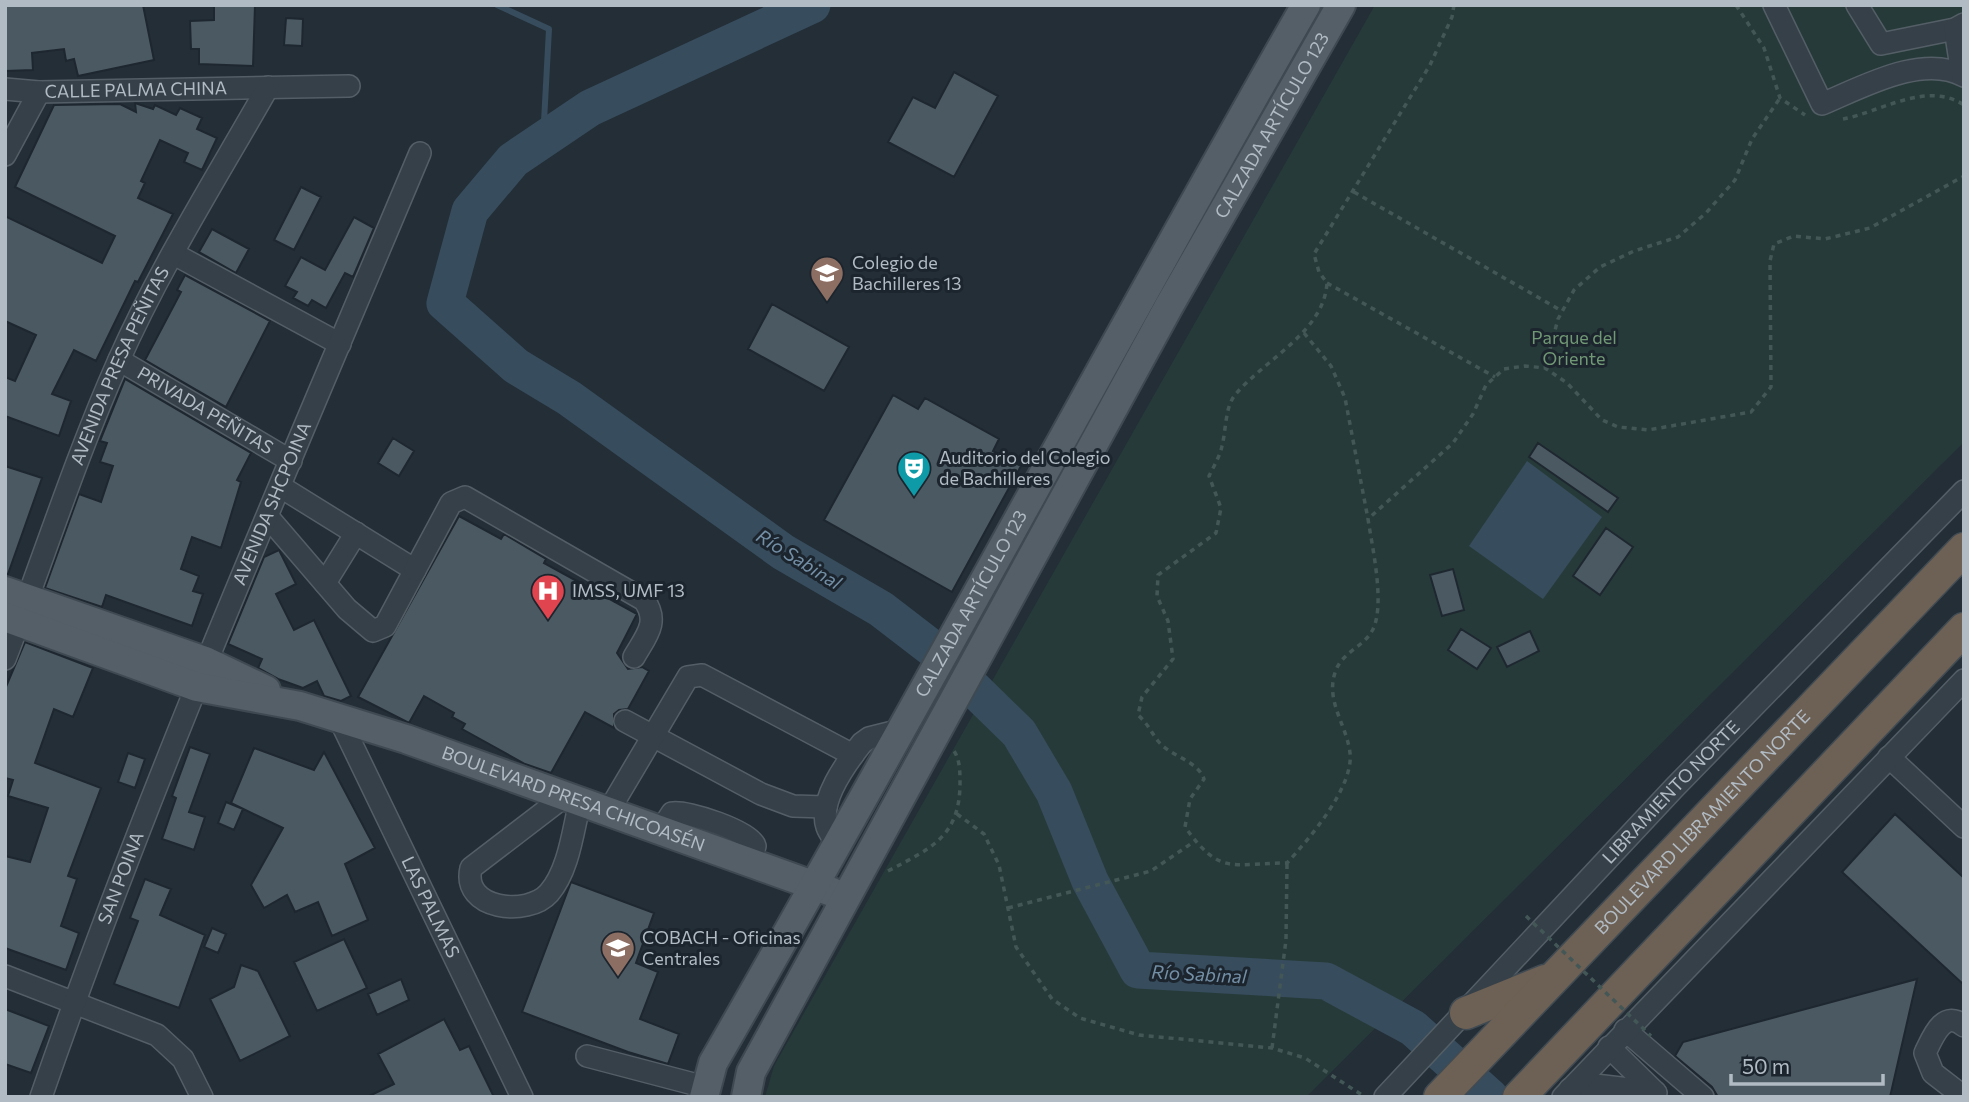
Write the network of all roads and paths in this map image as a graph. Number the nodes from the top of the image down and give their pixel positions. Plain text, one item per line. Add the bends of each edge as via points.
1 (1306, 5) edge
2 (1341, 5) edge
3 (1454, 5) edge
4 (1774, 5) edge
5 (1857, 5) edge
6 (1959, 27) edge
7 (1881, 44) junction
8 (1963, 75) edge
9 (1889, 77) junction
10 (348, 86) dead end
11 (268, 87) junction
12 (5, 89) edge
13 (39, 92) junction
14 (1780, 98) dead end
15 (420, 153) dead end
16 (5, 155) edge
17 (1964, 176) edge
18 (1354, 192) junction
19 (174, 254) junction
20 (1327, 283) junction
21 (1563, 311) junction
22 (1304, 332) junction
23 (340, 344) junction
24 (119, 360) junction
25 (1545, 368) junction
26 (1496, 377) junction
27 (291, 461) junction
28 (281, 487) junction
29 (1964, 491) edge
30 (268, 517) junction
31 (1368, 519) junction
32 (356, 533) junction
33 (1964, 549) edge
34 (415, 570) junction
35 (325, 583) junction
36 (15, 607) edge
37 (1964, 629) edge
38 (634, 657) dead end
39 (5, 659) edge
40 (201, 674) junction
41 (1964, 680) edge
42 (339, 718) junction
43 (625, 722) dead end
44 (901, 730) junction
45 (652, 736) junction
46 (853, 755) junction
47 (1889, 757) junction
48 (572, 799) junction
49 (826, 807) junction
50 (608, 812) junction
51 (957, 814) dead end
52 (1964, 827) edge
53 (1195, 841) junction
54 (838, 846) junction
55 (1287, 863) junction
56 (816, 885) junction
57 (847, 898) junction
58 (1008, 908) junction
59 (1526, 916) dead end
60 (5, 976) edge
61 (1553, 978) junction
62 (74, 1001) junction
63 (1462, 1018) junction
64 (1964, 1026) edge
65 (1625, 1030) junction
66 (1651, 1036) dead end
67 (1609, 1047) junction
68 (1272, 1048) junction
69 (587, 1056) dead end
70 (1530, 1086) edge
71 (705, 1092) edge
72 (1566, 1093) edge
73 (1657, 1094) edge
74 (1386, 1095) edge
75 (41, 1097) edge
76 (202, 1097) edge
77 (522, 1097) edge
78 (746, 1097) edge
79 (1364, 1097) edge
80 (1440, 1097) edge
81 (1703, 1097) edge
82 (1964, 1097) edge

1 - 44 main road, CALZADA ARTÍCULO 123
2 - 57 main road, CALZADA ARTÍCULO 123 via 1170,306
3 - 18 path via 1430,65
4 - 9 street via 1822,104
5 - 7 street
6 - 7 street
6 - 8 street
7 - 9 street
8 - 9 street via 1928,68
10 - 11 street, CALLE PALMA CHINA
11 - 13 street, CALLE PALMA CHINA
11 - 19 street, AVENIDA PRESA PEÑITAS
12 - 13 street, CALLE PALMA CHINA
13 - 16 street
14 - 21 path via 1752,139 1735,180 1706,213 1678,237 1600,267 1574,290
15 - 23 street, AVENIDA SHCPOINA
17 - 25 path via 1870,228 1825,239 1794,236 1774,244 1770,261 1771,387 1751,412 1648,429 1618,427 1602,420 1567,383
18 - 20 path via 1314,254
18 - 21 path
19 - 23 street
19 - 24 street, AVENIDA PRESA PEÑITAS
20 - 22 path via 1326,299
20 - 26 path
21 - 25 path
22 - 31 path via 1331,366 1345,398
22 - 53 path via 1232,398 1222,448 1209,476 1221,508 1216,533 1158,575 1157,596 1168,621 1173,659 1142,697 1138,715 1158,741 1201,769 1204,779 1190,799 1185,827
23 - 27 street, AVENIDA SHCPOINA
24 - 27 street, PRIVADA PEÑITAS
24 - 36 street, AVENIDA PRESA PEÑITAS
25 - 26 path via 1504,369
26 - 31 path via 1486,385 1453,443
27 - 28 street, AVENIDA SHCPOINA
28 - 30 street, AVENIDA SHCPOINA
28 - 32 street
29 - 63 street, LIBRAMIENTO NORTE via 1674,788
30 - 35 street
30 - 40 street, AVENIDA SHCPOINA
31 - 55 path via 1376,622 1336,669 1333,685 1350,752 1349,770 1315,832
32 - 34 street
32 - 35 street
33 - 61 highway, BOULEVARD LIBRAMIENTO NORTE
34 - 35 street via 379,631 347,609
34 - 38 street via 451,503 465,496 644,600 652,611 653,624
36 - 39 street, AVENIDA PRESA PEÑITAS
36 - 40 main road, BOULEVARD PRESA CHICOASÉN
37 - 70 highway
40 - 42 main road, BOULEVARD PRESA CHICOASÉN
40 - 62 street, SAN POINA
41 - 47 street
42 - 48 main road, BOULEVARD PRESA CHICOASÉN
42 - 77 street, LAS PALMAS
43 - 45 street
44 - 46 street via 869,738
44 - 54 main road, CALZADA ARTÍCULO 123
45 - 46 street via 688,677 702,675
45 - 49 street via 761,794 793,806
45 - 50 street
46 - 49 street
47 - 52 street
47 - 65 street
48 - 48 street via 563,867 551,891 539,902 502,907 486,902 472,884 471,867
48 - 50 main road, BOULEVARD PRESA CHICOASÉN
49 - 54 street via 827,826
50 - 56 main road, BOULEVARD PRESA CHICOASÉN
51 - 58 path via 984,834 999,865
53 - 55 path via 1203,852 1236,867
53 - 58 path via 1151,871
54 - 56 main road, CALZADA ARTÍCULO 123
55 - 68 path via 1286,940
56 - 57 main road, BOULEVARD PRESA CHICOASÉN
56 - 71 main road, CALZADA ARTÍCULO 123 via 713,1063
57 - 78 main road, CALZADA ARTÍCULO 123 via 751,1072
58 - 68 path via 1016,947 1052,999 1080,1018 1139,1035
59 - 66 path, bridge
60 - 62 street
61 - 63 highway
61 - 80 highway, BOULEVARD LIBRAMIENTO NORTE
62 - 75 street, SAN POINA
62 - 76 street via 157,1035 183,1059
63 - 74 street, LIBRAMIENTO NORTE
64 - 82 street via 1959,1021 1938,1026 1925,1053 1933,1073
65 - 67 street
65 - 81 street
67 - 72 street
67 - 73 street
68 - 79 path via 1305,1058
69 - 71 street
72 - 73 street via 1595,1085

